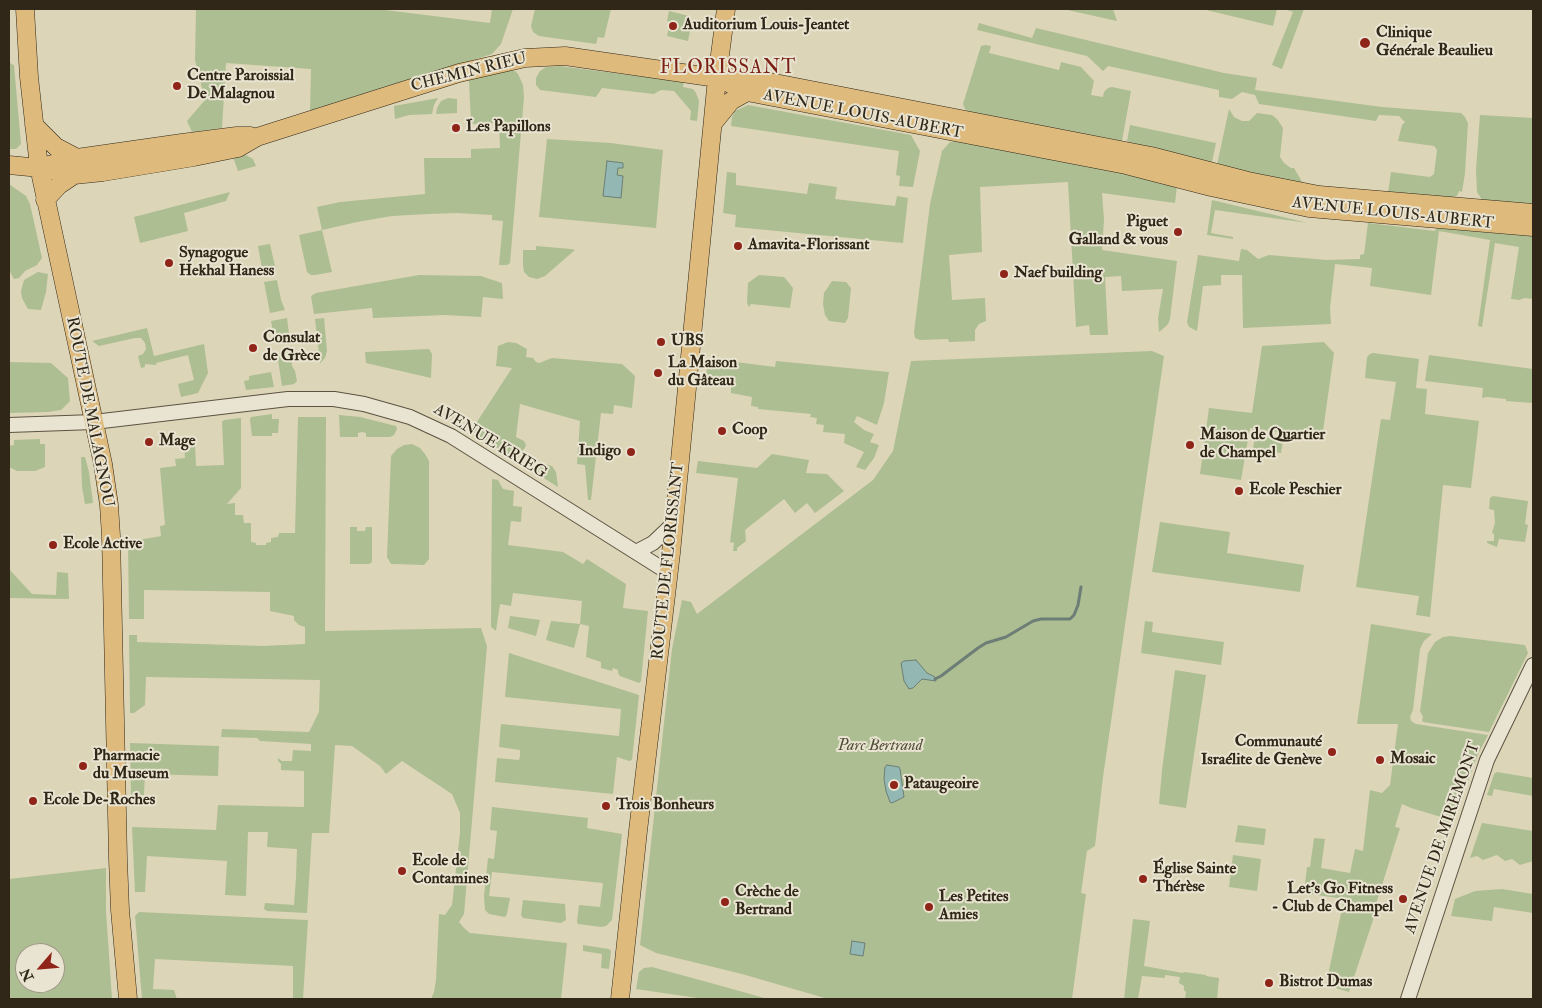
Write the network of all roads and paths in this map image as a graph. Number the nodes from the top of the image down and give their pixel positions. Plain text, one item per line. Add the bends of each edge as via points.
1 (25, 9) edge
2 (726, 9) edge
3 (717, 78) junction
4 (747, 92) junction
5 (714, 122) junction
6 (34, 124) junction
7 (9, 166) edge
8 (76, 166) junction
9 (39, 168) junction
10 (45, 200) junction
11 (1533, 213) edge
12 (1533, 228) edge
13 (94, 422) junction
14 (9, 425) edge
15 (674, 524) junction
16 (636, 552) junction
17 (669, 573) junction
18 (1533, 665) edge
19 (128, 999) edge
20 (620, 999) edge
21 (1408, 999) edge

1 - 6 main road, ROUTE DE MALAGNOU
2 - 3 main road, ROUTE DE FLORISSANT
3 - 4 main road, AVENUE LOUIS-AUBERT
3 - 5 main road, ROUTE DE FLORISSANT
3 - 8 main road, CHEMIN RIEU via 565,56 525,58 428,82 257,137 237,136
3 - 11 main road, AVENUE LOUIS-AUBERT via 744,77 1151,156 1286,190
4 - 5 main road via 731,101
4 - 12 main road, AVENUE LOUIS-AUBERT via 1126,165 1309,208
5 - 15 main road, ROUTE DE FLORISSANT
6 - 8 main road
6 - 9 main road, ROUTE DE MALAGNOU
7 - 9 main road, CHEMIN RIEU
7 - 10 main road
8 - 9 main road, CHEMIN RIEU
8 - 10 main road
9 - 10 main road, ROUTE DE MALAGNOU
10 - 13 main road, ROUTE DE MALAGNOU
13 - 14 street, AVENUE KRIEG
13 - 16 street, AVENUE KRIEG via 288,399 334,399 364,404 410,417 451,436
13 - 19 main road, ROUTE DE MALAGNOU via 108,490 111,524 116,825
15 - 16 street via 653,543
15 - 17 main road, ROUTE DE FLORISSANT
16 - 17 street, AVENUE KRIEG
17 - 20 main road, ROUTE DE FLORISSANT
18 - 21 street, AVENUE DE MIREMONT via 1487,760

